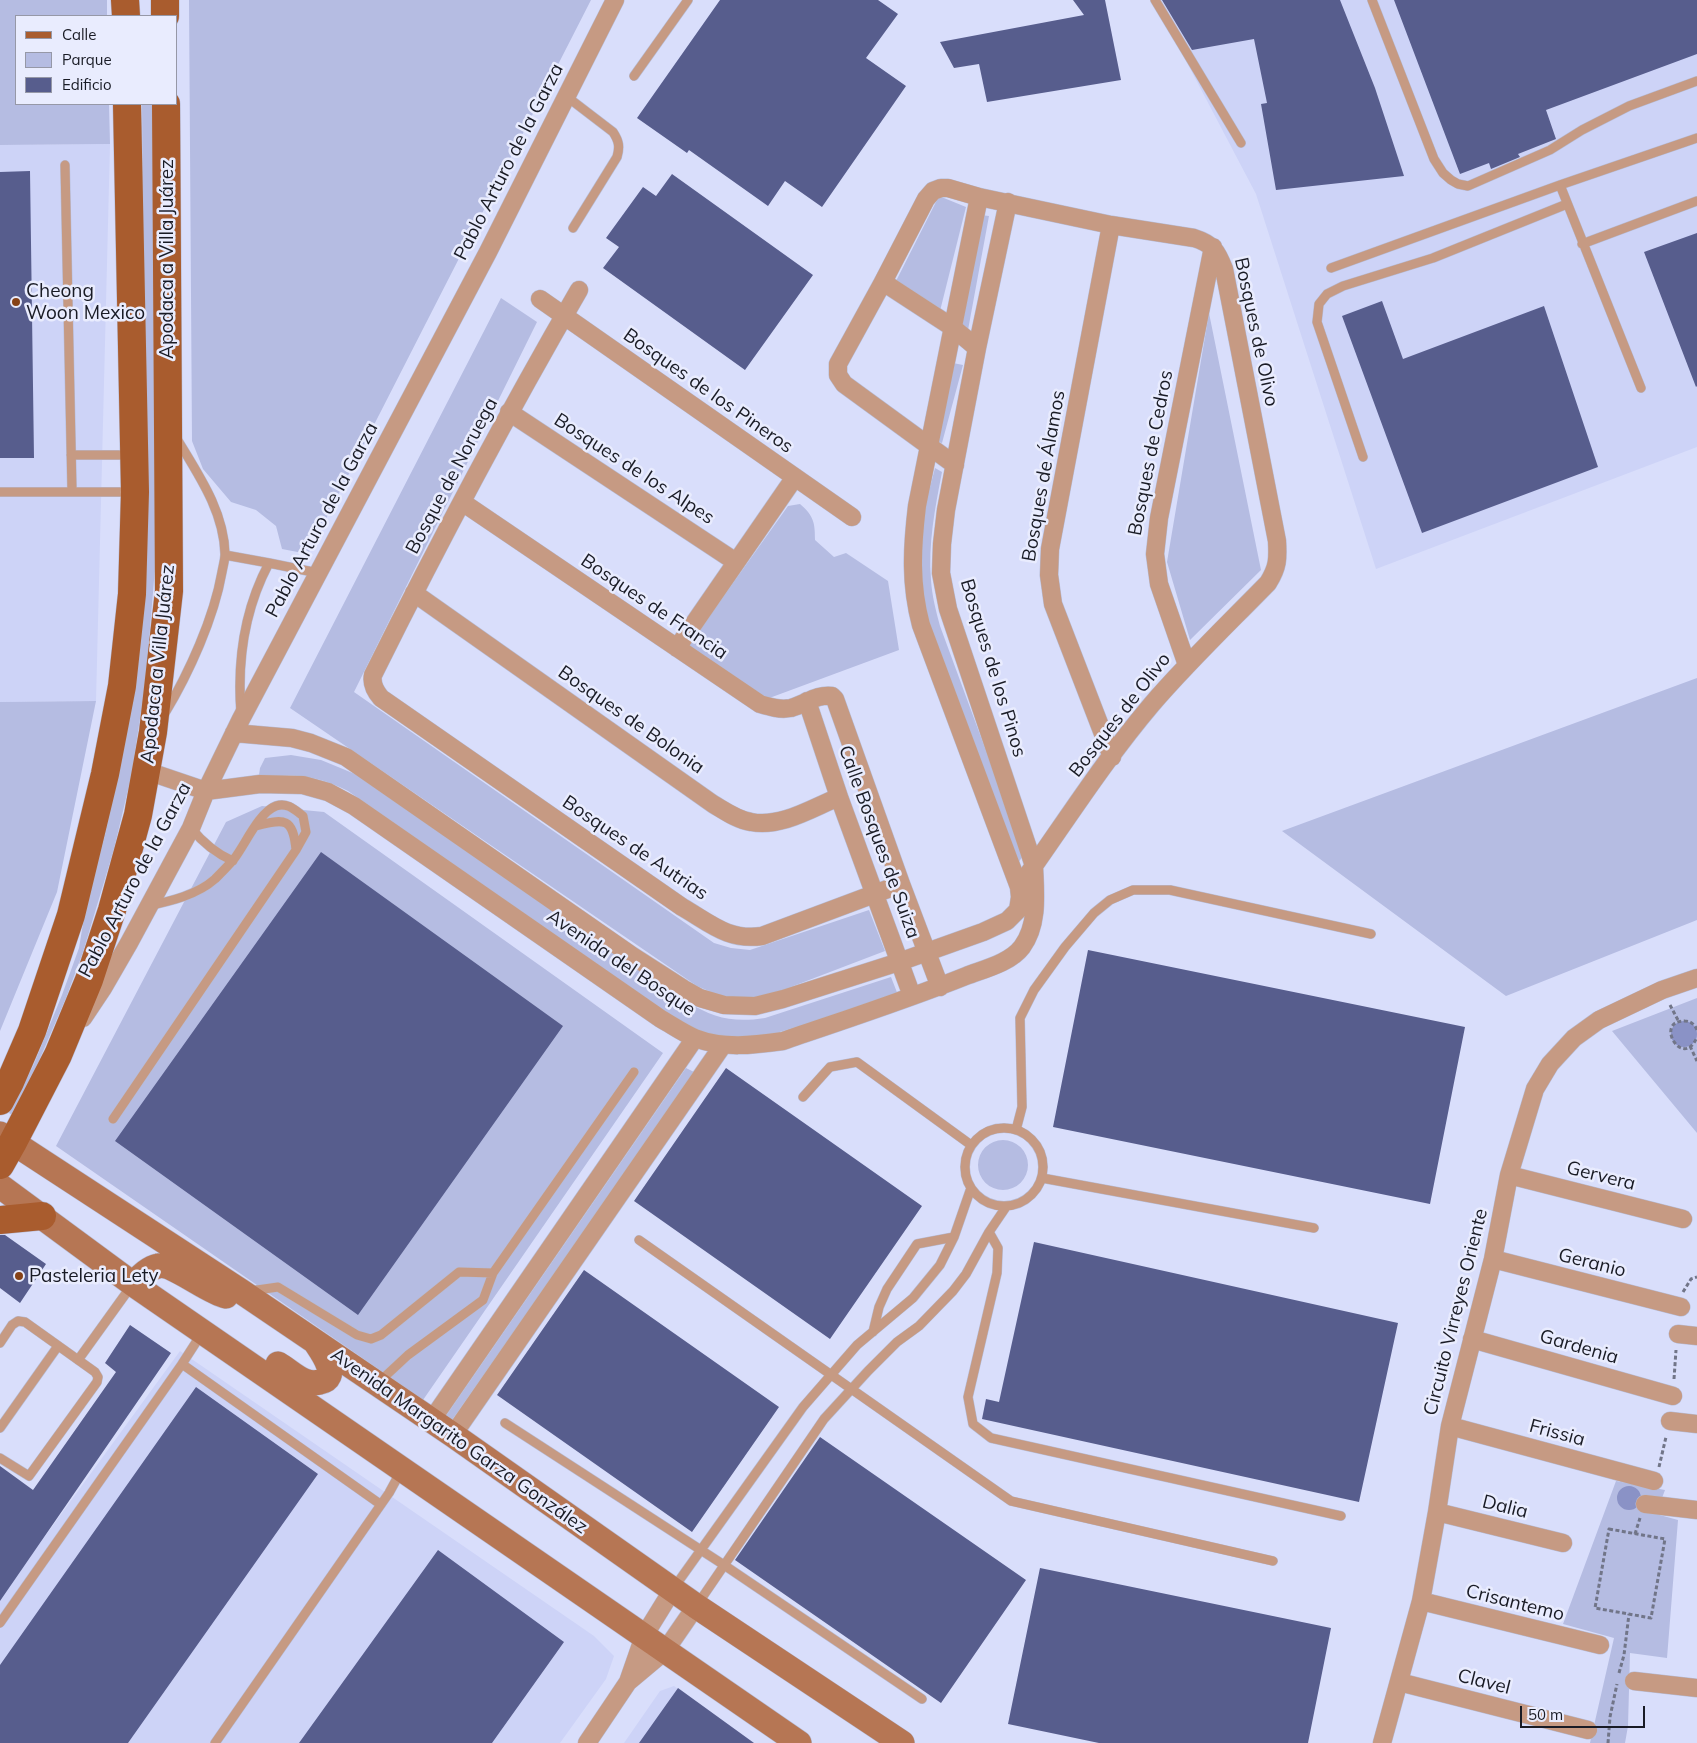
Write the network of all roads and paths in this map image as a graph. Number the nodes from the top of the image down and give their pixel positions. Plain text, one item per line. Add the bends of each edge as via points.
1 (126, 0) edge
2 (165, 0) edge
3 (615, 0) edge
4 (688, 0) edge
5 (1155, 0) edge
6 (1372, 0) edge
7 (126, 15) edge
8 (165, 15) edge
9 (634, 76) dead end
10 (1697, 81) edge
11 (566, 96) junction
12 (127, 105) edge
13 (166, 105) edge
14 (1697, 138) edge
15 (1241, 143) dead end
16 (65, 165) dead end
17 (1560, 185) junction
18 (979, 196) junction
19 (1697, 201) edge
20 (1008, 202) junction
21 (1567, 204) junction
22 (1111, 224) junction
23 (573, 228) dead end
24 (1582, 244) junction
25 (1213, 247) junction
26 (1330, 268) dead end
27 (883, 282) junction
28 (579, 290) dead end
29 (540, 299) dead end
30 (564, 316) junction
31 (952, 327) junction
32 (977, 348) junction
33 (1641, 388) dead end
34 (509, 412) junction
35 (168, 426) junction
36 (928, 445) junction
37 (71, 455) junction
38 (134, 455) junction
39 (1363, 457) dead end
40 (955, 465) junction
41 (795, 477) junction
42 (72, 491) junction
43 (0, 492) edge
44 (135, 492) junction
45 (462, 502) junction
46 (852, 517) dead end
47 (225, 555) junction
48 (736, 562) junction
49 (269, 563) junction
50 (318, 573) junction
51 (414, 593) junction
52 (677, 648) junction
53 (1186, 665) junction
54 (373, 686) joint
55 (832, 696) joint
56 (807, 701) junction
57 (238, 726) junction
58 (153, 732) junction
59 (1112, 757) junction
60 (147, 771) junction
61 (206, 791) junction
62 (839, 797) junction
63 (256, 826) junction
64 (191, 828) junction
65 (296, 850) junction
66 (232, 861) junction
67 (1034, 866) junction
68 (901, 884) junction
69 (1019, 887) junction
70 (875, 895) junction
71 (148, 906) junction
72 (1372, 934) dead end
73 (1028, 938) joint
74 (927, 952) junction
75 (899, 962) junction
76 (1697, 978) edge
77 (940, 987) junction
78 (912, 996) junction
79 (1697, 1030) edge
80 (695, 1038) junction
81 (1697, 1038) edge
82 (723, 1045) junction
83 (1690, 1046) junction
84 (58, 1055) junction
85 (1697, 1061) edge
86 (634, 1072) dead end
87 (3, 1088) edge
88 (803, 1097) dead end
89 (113, 1119) dead end
90 (1016, 1130) junction
91 (7, 1138) edge
92 (971, 1146) junction
93 (0, 1165) edge
94 (1509, 1175) junction
95 (1042, 1178) junction
96 (0, 1186) edge
97 (970, 1188) junction
98 (1006, 1207) junction
99 (42, 1216) junction
100 (1683, 1219) dead end
101 (0, 1220) edge
102 (1314, 1228) dead end
103 (989, 1232) junction
104 (954, 1237) junction
105 (639, 1240) dead end
106 (1492, 1260) junction
107 (493, 1273) junction
108 (133, 1284) junction
109 (242, 1292) junction
110 (1681, 1307) dead end
111 (195, 1327) junction
112 (872, 1332) junction
113 (1678, 1334) dead end
114 (1697, 1336) edge
115 (1472, 1339) junction
116 (315, 1342) junction
117 (0, 1343) edge
118 (58, 1346) junction
119 (78, 1360) junction
120 (182, 1364) junction
121 (831, 1374) junction
122 (377, 1384) junction
123 (852, 1389) junction
124 (1674, 1396) dead end
125 (431, 1421) junction
126 (1670, 1421) dead end
127 (506, 1423) dead end
128 (1697, 1424) edge
129 (1450, 1426) junction
130 (0, 1428) edge
131 (453, 1435) junction
132 (0, 1458) edge
133 (402, 1469) junction
134 (1654, 1481) dead end
135 (380, 1504) junction
136 (1645, 1504) dead end
137 (1697, 1510) edge
138 (1437, 1512) junction
139 (1341, 1516) dead end
140 (1665, 1539) joint
141 (1563, 1543) dead end
142 (701, 1550) junction
143 (1272, 1561) dead end
144 (724, 1565) junction
145 (673, 1589) junction
146 (1421, 1601) junction
147 (696, 1606) junction
148 (0, 1624) edge
149 (644, 1636) junction
150 (1600, 1645) dead end
151 (665, 1651) junction
152 (1634, 1681) dead end
153 (628, 1682) junction
154 (1399, 1682) junction
155 (1697, 1688) edge
156 (922, 1699) dead end
157 (1588, 1730) dead end
158 (215, 1743) edge
159 (587, 1743) edge
160 (799, 1743) edge
161 (902, 1743) edge
162 (1382, 1743) edge

1 - 7 main road
2 - 8 main road
3 - 11 street, Pablo Arturo de la Garza
4 - 9 lane
5 - 15 lane
6 - 10 lane via 1434,159 1443,173 1458,184 1468,186 1511,168 1629,106
11 - 23 lane via 613,132 620,147
11 - 50 street, Pablo Arturo de la Garza via 488,252
12 - 38 main road, Apodaca a Villa Juárez
13 - 35 main road, Apodaca a Villa Juárez
14 - 17 lane
16 - 37 lane
17 - 21 lane
17 - 26 lane
18 - 20 street, Bosques de Olivo
18 - 27 street, Bosques de Olivo via 948,188 933,191
18 - 31 street
19 - 24 lane
20 - 22 street, Bosques de Olivo
20 - 32 street, Bosques de los Pinos
21 - 24 lane
21 - 39 lane via 1433,258 1342,286 1327,294 1319,304 1317,322
22 - 25 street, Bosques de Olivo via 1194,238
22 - 59 street, Bosques de Álamos via 1050,549 1049,575 1053,604
24 - 33 lane
25 - 53 street, Bosques de Cedros via 1154,554 1159,584
25 - 53 street, Bosques de Olivo via 1224,269 1278,558 1276,571 1268,583
27 - 31 street
27 - 36 street, Bosques de Olivo via 838,364 838,375 844,384
28 - 30 street, Bosque de Noruega
29 - 30 street, Bosques de los Pineros
30 - 34 street, Bosque de Noruega
30 - 41 street, Bosques de los Pineros
31 - 32 street
31 - 36 street
32 - 40 street, Bosques de los Pinos
34 - 45 street, Bosque de Noruega
34 - 48 street, Bosques de los Alpes
35 - 47 lane via 208,492
35 - 58 main road, Apodaca a Villa Juárez via 170,591
36 - 40 street, Bosques de Olivo
36 - 69 street via 912,547 916,607
37 - 38 lane
37 - 42 lane
38 - 44 main road, Apodaca a Villa Juárez
40 - 67 street, Bosques de los Pinos via 942,544 941,573 948,609
41 - 46 street, Bosques de los Pineros
41 - 48 street
42 - 43 lane
42 - 44 lane
44 - 87 main road, Apodaca a Villa Juárez via 132,594 122,686 105,774 72,916 32,1031
45 - 51 street, Bosque de Noruega
45 - 52 street, Bosques de Francia
47 - 49 lane
47 - 58 lane via 207,625 186,675
48 - 52 street
49 - 50 lane
49 - 57 lane via 259,582 244,631
50 - 57 street, Pablo Arturo de la Garza
51 - 54 street, Bosque de Noruega via 373,675
51 - 62 street, Bosques de Bolonia via 735,817 767,824
52 - 56 street, Bosques de Francia via 760,704 774,709 790,708
53 - 59 street, Bosques de Olivo
54 - 70 street, Bosques de Autrias via 381,698 674,901 727,934 748,938 762,936
55 - 56 street, Bosques de Francia via 819,696
55 - 68 street, Calle Bosques de Suiza via 838,703
56 - 62 street, Calle Bosques de Suiza
57 - 61 street, Pablo Arturo de la Garza
57 - 75 street, Avenida del Bosque via 311,743 346,757 631,955 700,998 724,1005 755,1006
58 - 60 main road, Apodaca a Villa Juárez
59 - 67 street, Bosques de Olivo
60 - 61 street
60 - 84 main road, Apodaca a Villa Juárez via 112,910 89,980
61 - 64 street, Pablo Arturo de la Garza
61 - 80 street, Avenida del Bosque via 286,784 328,792 362,812 661,1019
62 - 70 street, Calle Bosques de Suiza
63 - 65 lane via 275,821 288,824 294,831
63 - 65 lane via 266,812 277,806 290,806 303,816 306,832
63 - 66 lane
64 - 66 lane via 205,844
64 - 71 street, Pablo Arturo de la Garza
65 - 89 lane
66 - 71 lane via 214,880 194,892
67 - 69 street, Bosques de Olivo
67 - 73 street, Bosques de los Pinos via 1035,910
68 - 70 street, Bosques de Autrias
68 - 74 street, Calle Bosques de Suiza
69 - 74 street, Avenida del Bosque via 1018,910 1007,921
70 - 75 street, Calle Bosques de Suiza
71 - 84 street, Pablo Arturo de la Garza via 103,988
72 - 90 lane via 1170,890 1132,890 1110,900 1094,913 1060,955 1034,990 1020,1018 1022,1107
73 - 77 street, Avenida del Bosque via 1018,952 1008,958
74 - 75 street, Avenida del Bosque
74 - 77 street, Calle Bosques de Suiza
75 - 78 street, Calle Bosques de Suiza
76 - 94 street, Circuito Virreyes Oriente via 1662,990 1599,1020 1574,1038 1550,1064 1535,1090
77 - 78 street, Avenida del Bosque
78 - 82 street, Avenida del Bosque via 783,1041
79 - 83 path via 1684,1020 1673,1026 1670,1035 1674,1043 1681,1048
80 - 82 street, Avenida del Bosque
80 - 125 street
81 - 83 path
82 - 131 street
83 - 85 path
84 - 91 main road, Apodaca a Villa Juárez
86 - 107 lane
88 - 92 lane via 830,1067 857,1062
90 - 92 lane via 991,1130
90 - 95 lane via 1031,1138 1040,1151 1044,1164
91 - 93 main road, Apodaca a Villa Juárez
91 - 109 main road, Avenida Margarito Garza González
92 - 97 lane via 965,1171
94 - 100 street, Gervera
94 - 106 street, Circuito Virreyes Oriente
95 - 98 lane via 1032,1196 1022,1203
95 - 102 lane
96 - 99 main road
97 - 98 lane via 984,1202
97 - 104 lane
98 - 103 lane
99 - 101 main road
99 - 108 main road
103 - 123 lane via 953,1291
103 - 139 lane via 998,1248 997,1273 968,1396 973,1424 991,1438
104 - 112 lane via 929,1280 913,1298
104 - 112 lane via 916,1244 887,1289
105 - 121 lane
106 - 110 street, Geranio
106 - 115 street, Circuito Virreyes Oriente
107 - 109 lane via 459,1272 381,1335 371,1339 337,1324 278,1288
107 - 122 lane via 483,1300 408,1355
108 - 109 main road via 160,1265 170,1267 218,1294 228,1297
108 - 111 main road
108 - 119 lane
109 - 116 main road, Avenida Margarito Garza González
111 - 116 main road via 205,1322 221,1325 305,1382 315,1383 330,1376 327,1361
111 - 120 lane
111 - 133 main road
112 - 121 lane
113 - 114 street
115 - 124 street, Gardenia
115 - 129 street, Circuito Virreyes Oriente
116 - 122 main road, Avenida Margarito Garza González
117 - 118 lane via 18,1321 25,1322
118 - 119 lane
118 - 130 lane
119 - 132 lane via 95,1372 97,1382 32,1474 26,1476
120 - 135 lane
120 - 148 lane
121 - 123 lane
121 - 142 lane via 803,1407
122 - 125 main road, Avenida Margarito Garza González
123 - 143 lane via 1011,1501
123 - 144 lane via 824,1419
125 - 131 main road, Avenida Margarito Garza González
126 - 128 street
127 - 142 lane
129 - 134 street, Frissia
129 - 138 street, Circuito Virreyes Oriente
131 - 145 main road, Avenida Margarito Garza González
133 - 135 lane
133 - 149 main road
135 - 158 lane
136 - 137 street
138 - 141 street, Dalia
138 - 146 street, Circuito Virreyes Oriente
140 - 140 path via 1651,1618 1595,1608 1609,1529
142 - 144 lane
142 - 145 lane
144 - 147 lane
144 - 156 lane
145 - 147 main road, Avenida Margarito Garza González
145 - 149 street
146 - 150 street, Crisantemo
146 - 154 street, Circuito Virreyes Oriente
147 - 151 street
147 - 161 main road, Avenida Margarito Garza González
149 - 151 main road
149 - 153 street
151 - 153 street
151 - 160 main road
152 - 155 street
153 - 159 street
154 - 157 street, Clavel
154 - 162 street, Circuito Virreyes Oriente

